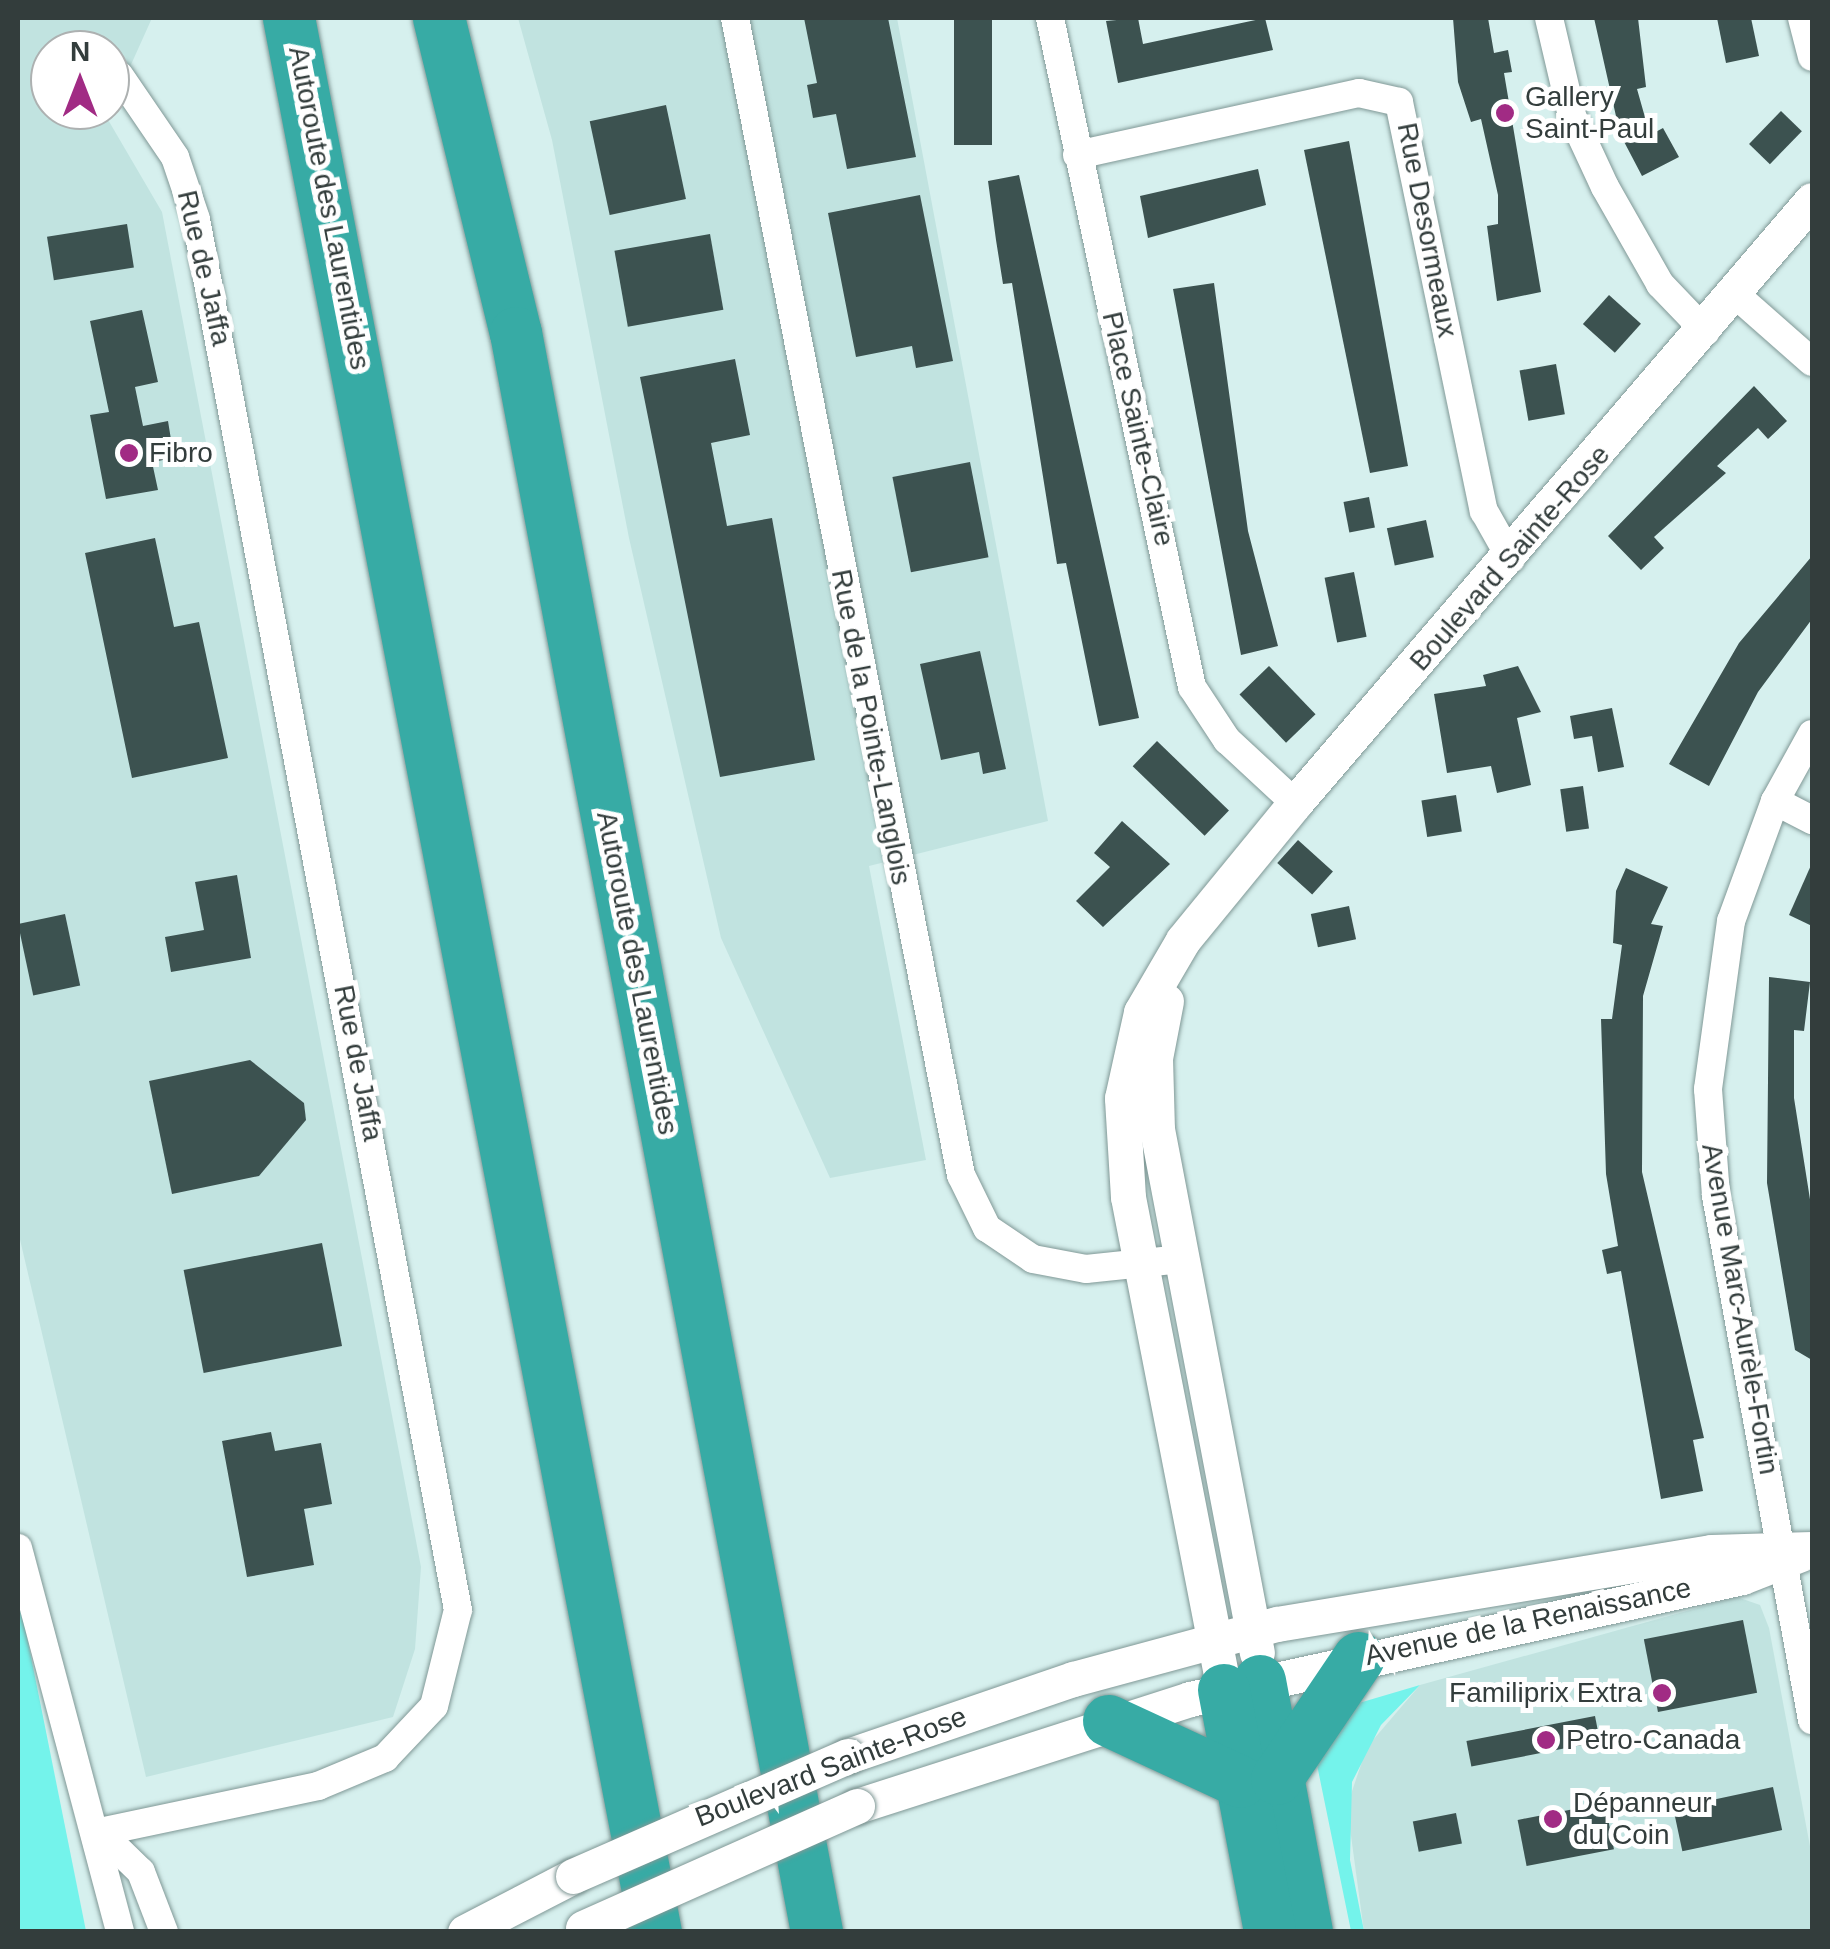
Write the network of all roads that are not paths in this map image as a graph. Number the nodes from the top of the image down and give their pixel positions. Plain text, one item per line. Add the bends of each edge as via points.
1 (289, 18) edge
2 (439, 18) edge
3 (735, 18) edge
4 (1050, 18) edge
5 (1550, 18) edge
6 (1802, 18) edge
7 (1812, 57) edge
8 (130, 90) edge
9 (1077, 155) junction
10 (1812, 200) edge
11 (1736, 295) junction
12 (1706, 332) junction
13 (1812, 362) edge
14 (1510, 559) junction
15 (1812, 734) edge
16 (1775, 801) junction
17 (1295, 804) junction
18 (1812, 820) edge
19 (1205, 914) junction
20 (1182, 1258) junction
21 (1139, 1264) junction
22 (18, 1548) edge
23 (1797, 1552) edge
24 (1234, 1635) junction
25 (1359, 1658) junction
26 (1242, 1685) junction
27 (1109, 1720) junction
28 (1812, 1720) edge
29 (786, 1768) junction
30 (1259, 1780) junction
31 (100, 1832) junction
32 (642, 1855) junction
33 (580, 1930) edge
34 (120, 1932) edge
35 (164, 1932) edge
36 (465, 1932) edge
37 (640, 1932) edge
38 (656, 1932) edge
39 (816, 1932) edge
40 (845, 1932) edge
41 (1270, 1932) edge
42 (1307, 1932) edge

1 - 32 highway, Autoroute des Laurentides
2 - 29 highway, Autoroute des Laurentides via 516,333
3 - 21 street, Rue de la Pointe-Langlois via 960,1175 987,1228 1016,1252 1068,1268
4 - 9 street, Place Sainte-Claire
5 - 12 street via 1572,116 1605,187 1660,284
6 - 7 street
8 - 31 street, Rue de Jaffa via 164,136 196,220 458,1610 434,1706 385,1758 318,1786
9 - 14 street, Rue Desormeaux via 1359,93 1399,102 1484,510
9 - 17 street, Place Sainte-Claire via 1192,687 1227,740
10 - 11 street, Boulevard Sainte-Rose
11 - 12 street, Boulevard Sainte-Rose
11 - 13 street
12 - 14 street, Boulevard Sainte-Rose
14 - 17 street, Boulevard Sainte-Rose
15 - 16 street, Avenue Marc-Aurèle-Fortin
16 - 18 street
16 - 23 street, Avenue Marc-Aurèle-Fortin via 1724,946 1708,1090 1716,1196
17 - 19 street, Boulevard Sainte-Rose
19 - 20 street, Boulevard Sainte-Rose via 1177,966 1155,1058 1157,1129
19 - 21 street, Boulevard Sainte-Rose via 1158,977 1127,1060 1121,1135
20 - 21 street, Rue de la Pointe-Langlois
20 - 24 street, Boulevard Sainte-Rose
21 - 24 street, Boulevard Sainte-Rose
22 - 31 street
23 - 24 street, Avenue de la Renaissance via 1501,1582
23 - 25 street, Avenue de la Renaissance
23 - 28 street, Avenue Marc-Aurèle-Fortin
24 - 26 street, Boulevard Sainte-Rose
24 - 36 street, Boulevard Sainte-Rose, bridge via 848,1756 573,1876
25 - 26 street, Avenue de la Renaissance
25 - 30 highway
26 - 27 street, Boulevard Sainte-Rose
26 - 30 highway
27 - 30 highway
27 - 33 street, Boulevard Sainte-Rose, bridge via 857,1806
29 - 39 highway, Autoroute des Laurentides
29 - 40 highway
30 - 41 highway
30 - 42 highway
31 - 34 street via 100,1883
31 - 35 street via 141,1872
32 - 37 highway
32 - 38 highway, Autoroute des Laurentides

